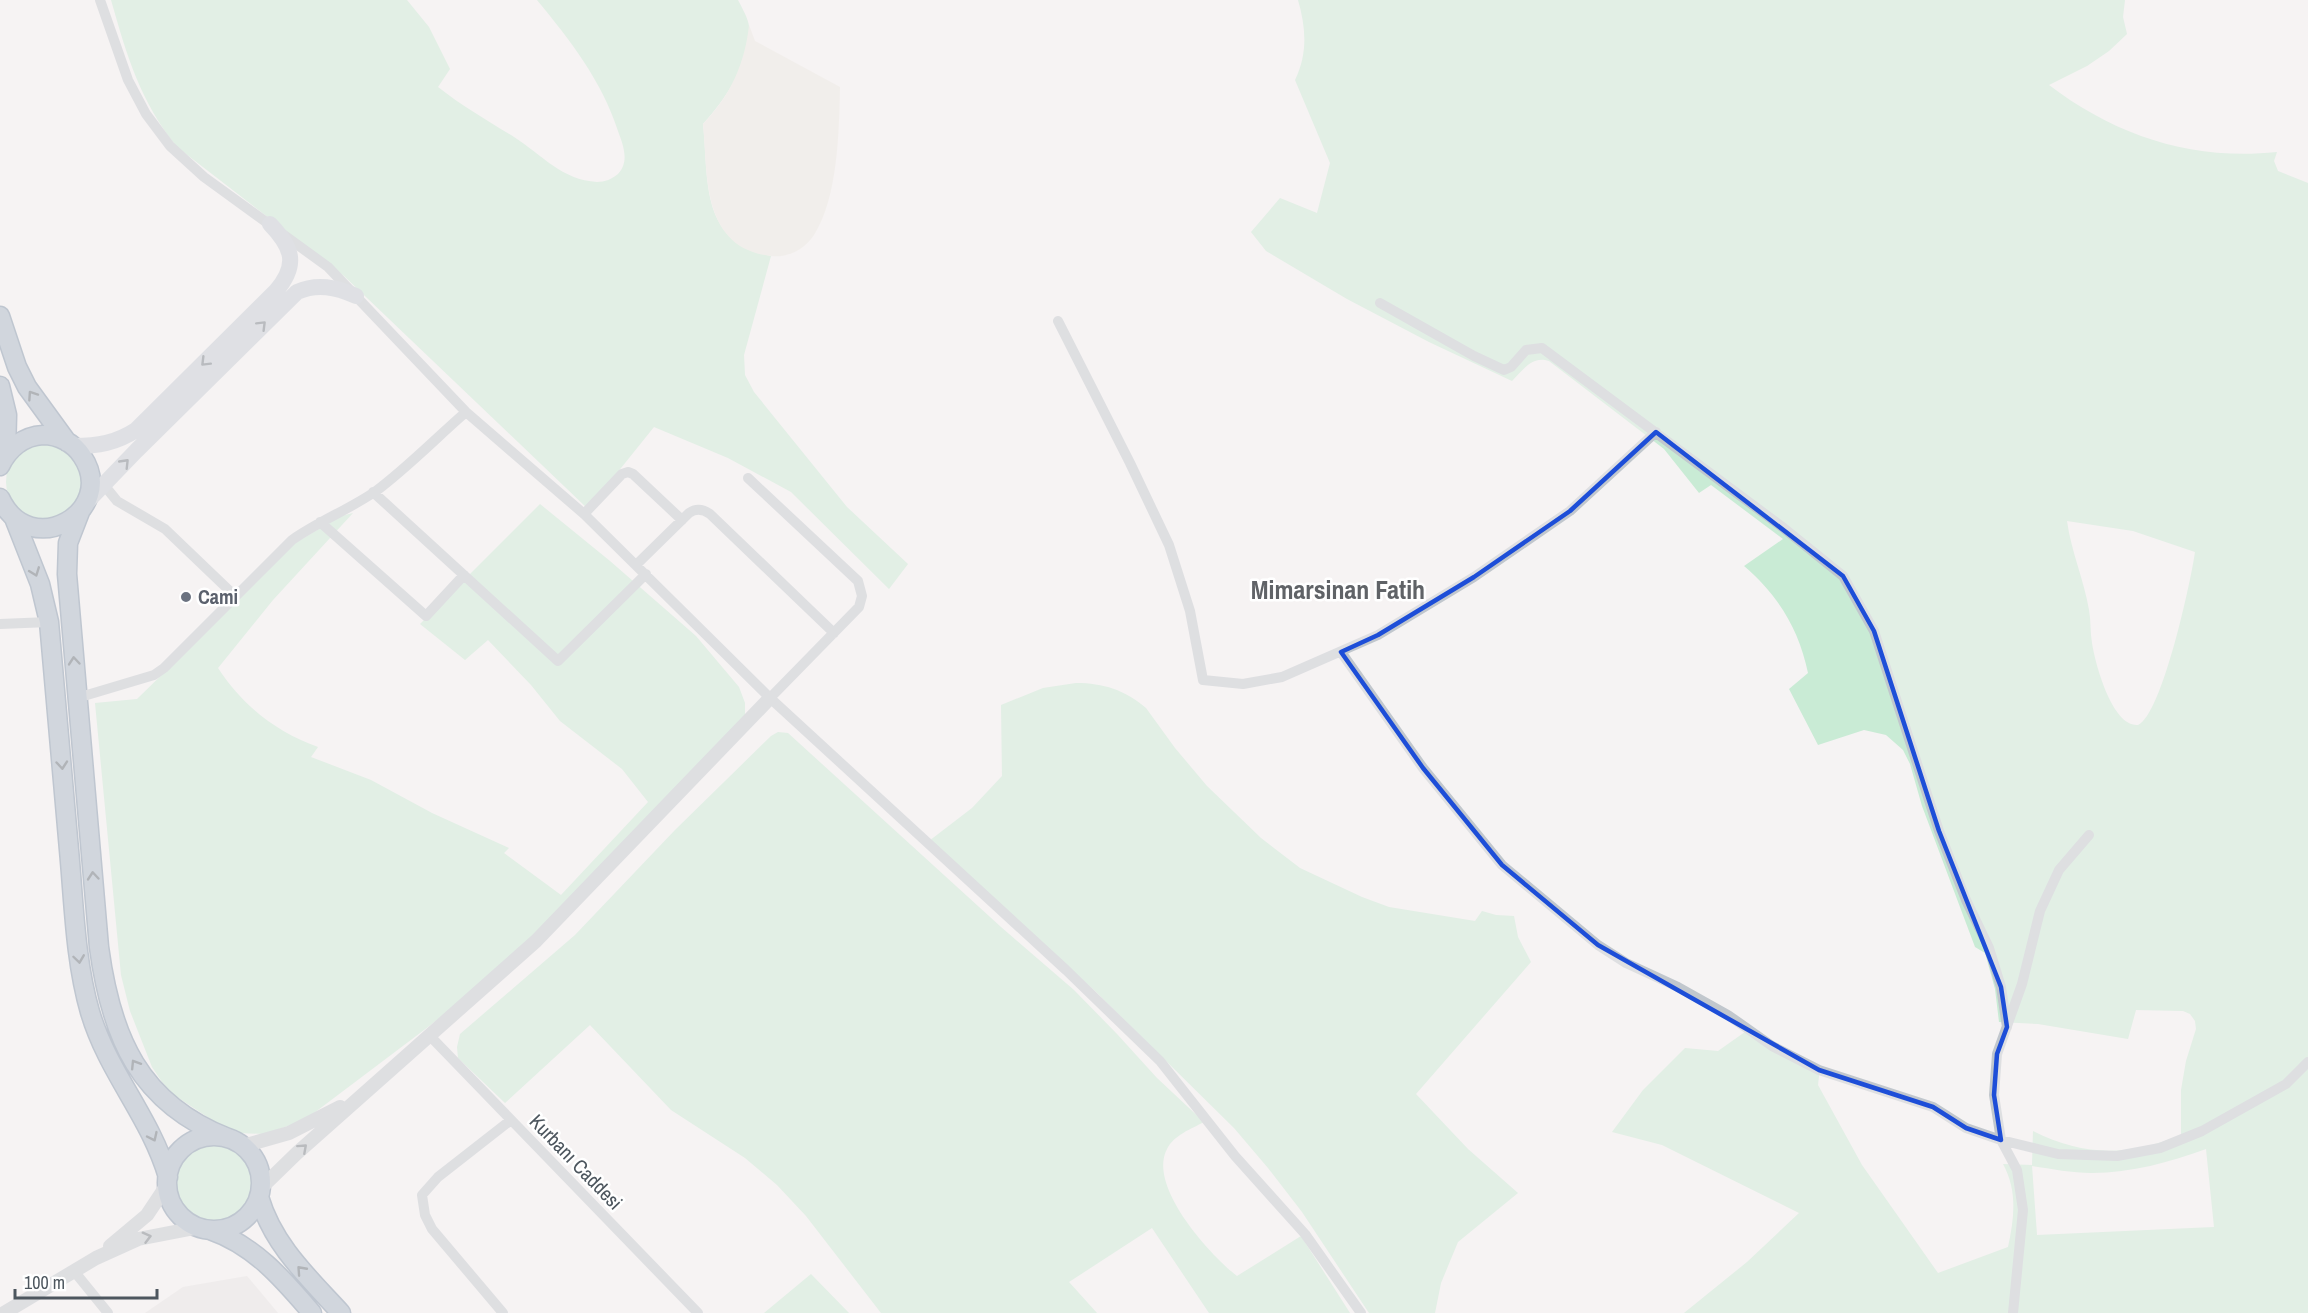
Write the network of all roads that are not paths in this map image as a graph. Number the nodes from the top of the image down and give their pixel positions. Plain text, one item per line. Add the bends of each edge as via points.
1 (100, 0) edge
2 (270, 224) junction
3 (356, 296) junction
4 (1380, 303) dead end
5 (0, 316) edge
6 (1058, 321) dead end
7 (0, 386) edge
8 (466, 412) junction
9 (1656, 432) junction
10 (71, 444) junction
11 (2, 460) edge
12 (748, 478) dead end
13 (104, 485) junction
14 (373, 492) junction
15 (82, 509) junction
16 (5, 510) edge
17 (584, 514) junction
18 (682, 520) junction
19 (320, 522) junction
20 (637, 564) junction
21 (646, 574) junction
22 (464, 575) junction
23 (235, 596) junction
24 (49, 622) junction
25 (0, 624) edge
26 (834, 633) junction
27 (1341, 652) junction
28 (77, 698) junction
29 (770, 698) junction
30 (2089, 835) dead end
31 (2007, 1027) junction
32 (429, 1035) junction
33 (2308, 1062) edge
34 (361, 1096) junction
35 (511, 1120) junction
36 (2001, 1140) junction
37 (235, 1142) junction
38 (168, 1181) junction
39 (260, 1192) junction
40 (204, 1228) junction
41 (96, 1258) junction
42 (74, 1271) junction
43 (4, 1313) edge
44 (108, 1313) edge
45 (312, 1313) edge
46 (340, 1313) edge
47 (503, 1313) edge
48 (698, 1313) edge
49 (1361, 1313) edge
50 (2013, 1313) edge

1 - 2 street via 128,80 157,130 192,167
2 - 3 street via 328,267
2 -> 10 main road via 285,240 290,255 288,272 276,291 136,430 102,445
3 - 8 street
13 -> 3 main road via 297,292 327,287
4 - 9 street via 1504,370 1526,350 1542,348
10 -> 5 highway via 27,387
6 - 27 street via 1169,545 1190,611 1203,680 1243,684 1282,677
7 - 11 highway via 7,415
8 - 14 street
8 - 17 street
9 - 27 street via 1570,511 1474,577 1378,635
9 - 31 street via 1843,576 1874,631 1939,831 1965,900 1989,948 2001,987
10 - 11 highway via 52,436 36,436 21,442
10 - 15 highway via 90,474 90,490
12 - 26 street via 858,581 862,596 859,607
13 - 15 main road
13 - 23 street via 117,501 165,529
14 - 19 street
14 - 22 street
15 - 16 highway via 52,528 36,528
28 -> 15 highway via 67,574 68,543
16 -> 24 highway via 40,584
17 - 18 street via 628,472
17 - 20 street
18 - 20 street
18 - 26 street via 695,510 707,512
19 - 22 street via 426,616
19 - 23 street via 292,540
20 - 21 street
21 - 22 street via 558,661
21 - 29 street
23 - 28 street via 154,675
24 - 25 street
24 -> 38 highway via 83,985 106,1055 148,1125
26 - 29 street
27 - 36 street via 1423,768 1502,865 1598,945 1820,1070 1933,1107 1965,1128
37 -> 28 highway via 190,1120 155,1092 131,1059 114,1021 99,947
29 - 32 street via 536,941
29 - 49 street via 1160,1061 1235,1156 1305,1234
30 - 31 street via 2060,870 2040,911
31 - 36 street via 1998,1054 1994,1095
32 - 34 street
32 - 35 street, Kurbanı Caddesi
33 - 36 street via 2286,1084 2202,1131 2160,1148 2117,1156 2058,1154
34 - 37 street via 289,1133
39 -> 34 street
35 - 47 street via 438,1177 422,1195 432,1229
35 - 48 street, Kurbanı Caddesi
36 - 50 street via 2017,1170 2023,1210
37 - 38 highway via 212,1136 189,1143 177,1154
37 - 39 highway via 257,1165
38 - 40 highway via 171,1201 180,1214
38 - 41 street via 147,1215
39 - 40 highway via 251,1211 239,1222 224,1228
46 -> 39 highway via 288,1256
41 -> 40 street via 138,1239
40 - 45 highway via 238,1243 277,1272
41 - 42 street
42 - 43 street
42 - 44 street

